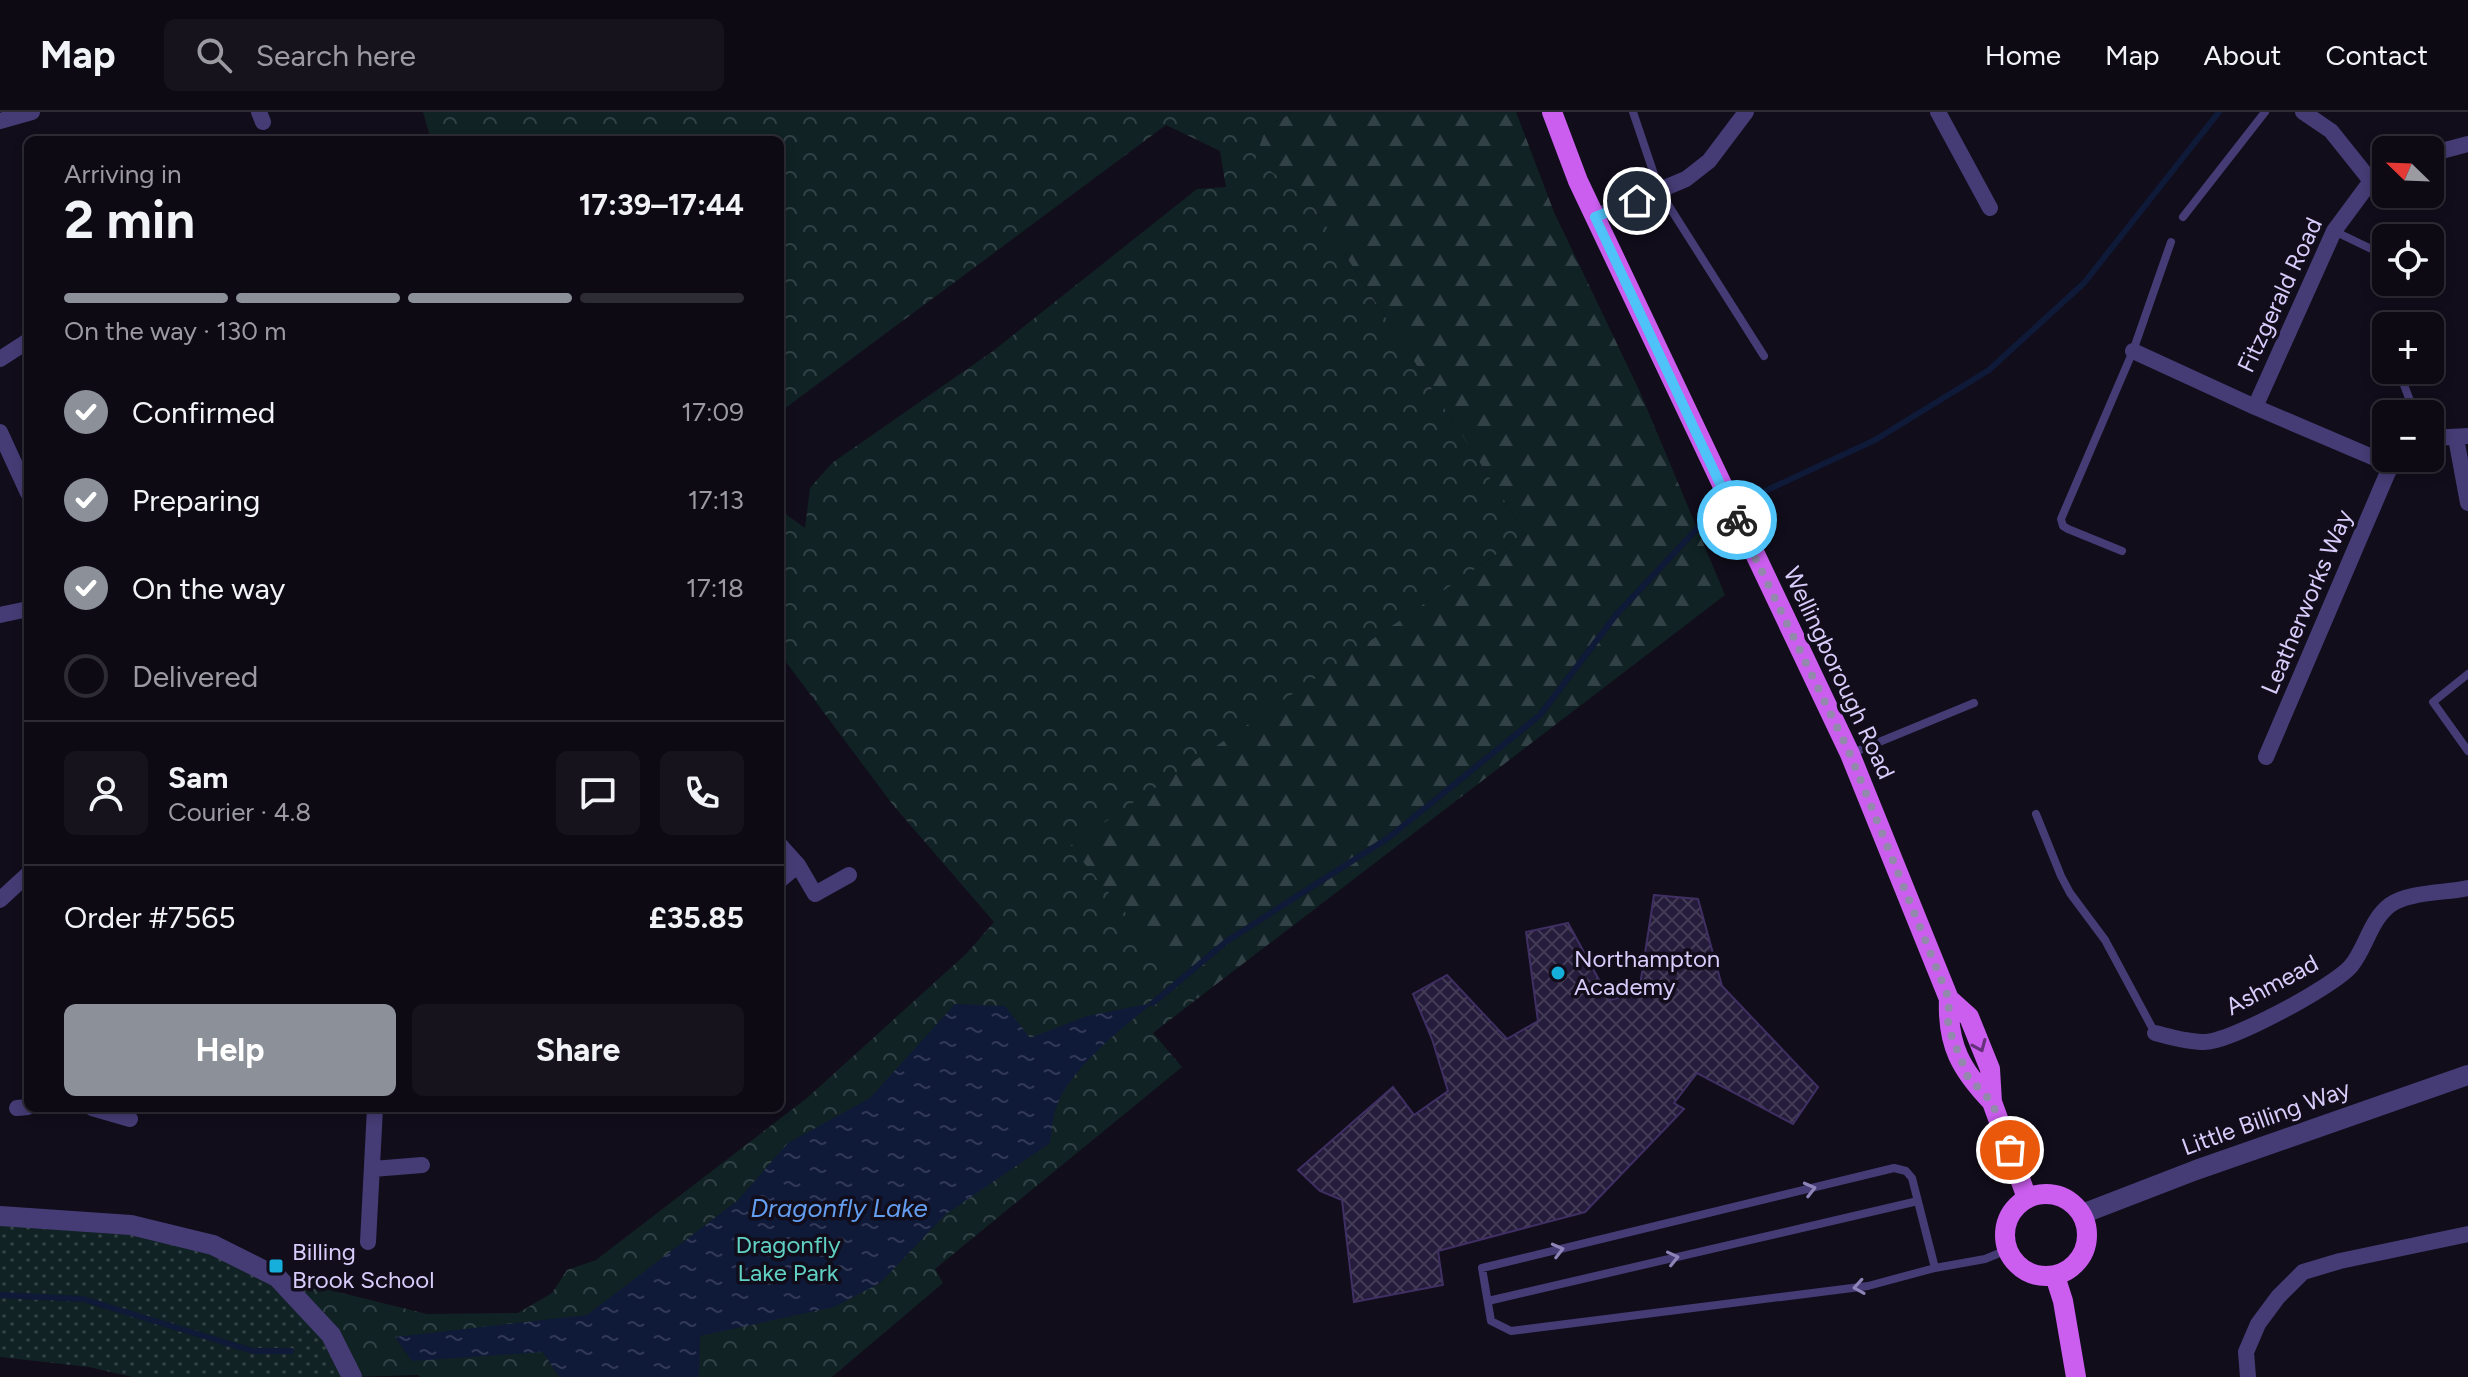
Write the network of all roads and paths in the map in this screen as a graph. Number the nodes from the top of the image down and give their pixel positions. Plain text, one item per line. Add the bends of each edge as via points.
1 (32, 112) edge
2 (1552, 112) edge
3 (1633, 112) edge
4 (1746, 112) edge
5 (1938, 112) edge
6 (2265, 112) edge
7 (2303, 112) edge
8 (0, 121) edge
9 (2468, 144) edge
10 (2444, 150) edge
11 (2371, 181) joint
12 (1660, 192) junction
13 (1990, 208) dead end
14 (1595, 217) junction
15 (2183, 217) dead end
16 (2334, 231) junction
17 (2171, 242) dead end
18 (2372, 249) edge
19 (24, 344) edge
20 (2133, 351) junction
21 (1764, 356) dead end
22 (0, 359) edge
23 (2255, 407) junction
24 (0, 432) edge
25 (2462, 437) edge
26 (2372, 452) edge
27 (2389, 472) edge
28 (24, 484) edge
29 (2468, 503) edge
30 (2122, 551) dead end
31 (24, 610) edge
32 (0, 615) edge
33 (2468, 674) edge
34 (1974, 703) dead end
35 (2468, 751) edge
36 (1850, 754) junction
37 (2266, 757) dead end
38 (2036, 814) dead end
39 (784, 849) edge
40 (798, 865) junction
41 (849, 875) dead end
42 (784, 877) edge
43 (24, 878) edge
44 (2468, 888) edge
45 (0, 900) edge
46 (2155, 1033) joint
47 (2468, 1075) edge
48 (106, 1112) edge
49 (375, 1112) edge
50 (130, 1119) dead end
51 (422, 1165) dead end
52 (373, 1169) junction
53 (2027, 1198) junction
54 (1918, 1201) junction
55 (2082, 1214) junction
56 (0, 1216) edge
57 (2468, 1234) edge
58 (368, 1242) dead end
59 (2007, 1250) junction
60 (1935, 1268) junction
61 (2055, 1276) junction
62 (1488, 1301) junction
63 (352, 1377) edge
64 (2076, 1377) edge
65 (2248, 1377) edge

1 - 8 street
2 - 14 main road, Wellingborough Road
3 - 12 lane
4 - 12 street via 1709,161
5 - 13 street
6 - 15 lane
7 - 11 street via 2331,131
9 - 10 street
11 - 16 street, Fitzgerald Road
12 - 14 street
12 - 21 lane
14 - 36 main road, Wellingborough Road
16 - 18 lane
16 - 23 street, Fitzgerald Road
17 - 20 lane
19 - 22 street
20 - 23 street, Leatherworks Way
20 - 30 lane via 2061,519 2068,529
23 - 26 street, Leatherworks Way
24 - 28 street
25 - 29 street
27 - 37 street, Leatherworks Way
31 - 32 street
33 - 35 lane via 2433,702
34 - 36 lane
36 - 53 main road, Wellingborough Road via 1949,999 1972,1023 1990,1069 1992,1102
38 - 46 lane via 2070,893 2105,940
39 - 40 street
40 - 41 street via 815,894
40 - 42 street
43 - 45 street
44 - 46 street, Ashmead via 2392,903 2350,967 2323,989 2233,1034 2206,1042
47 - 55 street, Little Billing Way
48 - 50 street
49 - 52 street
51 - 52 street
52 - 58 street
53 - 55 main road via 2058,1195
53 - 59 main road via 2006,1226
54 - 60 lane
62 -> 54 lane
62 -> 54 lane via 1482,1268 1894,1168 1912,1178
55 - 61 main road via 2088,1239 2084,1252
56 - 63 street via 131,1225 213,1245 277,1277 331,1335
57 - 65 street via 2303,1272 2258,1324 2246,1352
59 - 60 lane
59 - 61 main road via 2026,1272
60 -> 62 lane via 1868,1286 1511,1331 1491,1321
61 - 64 main road

